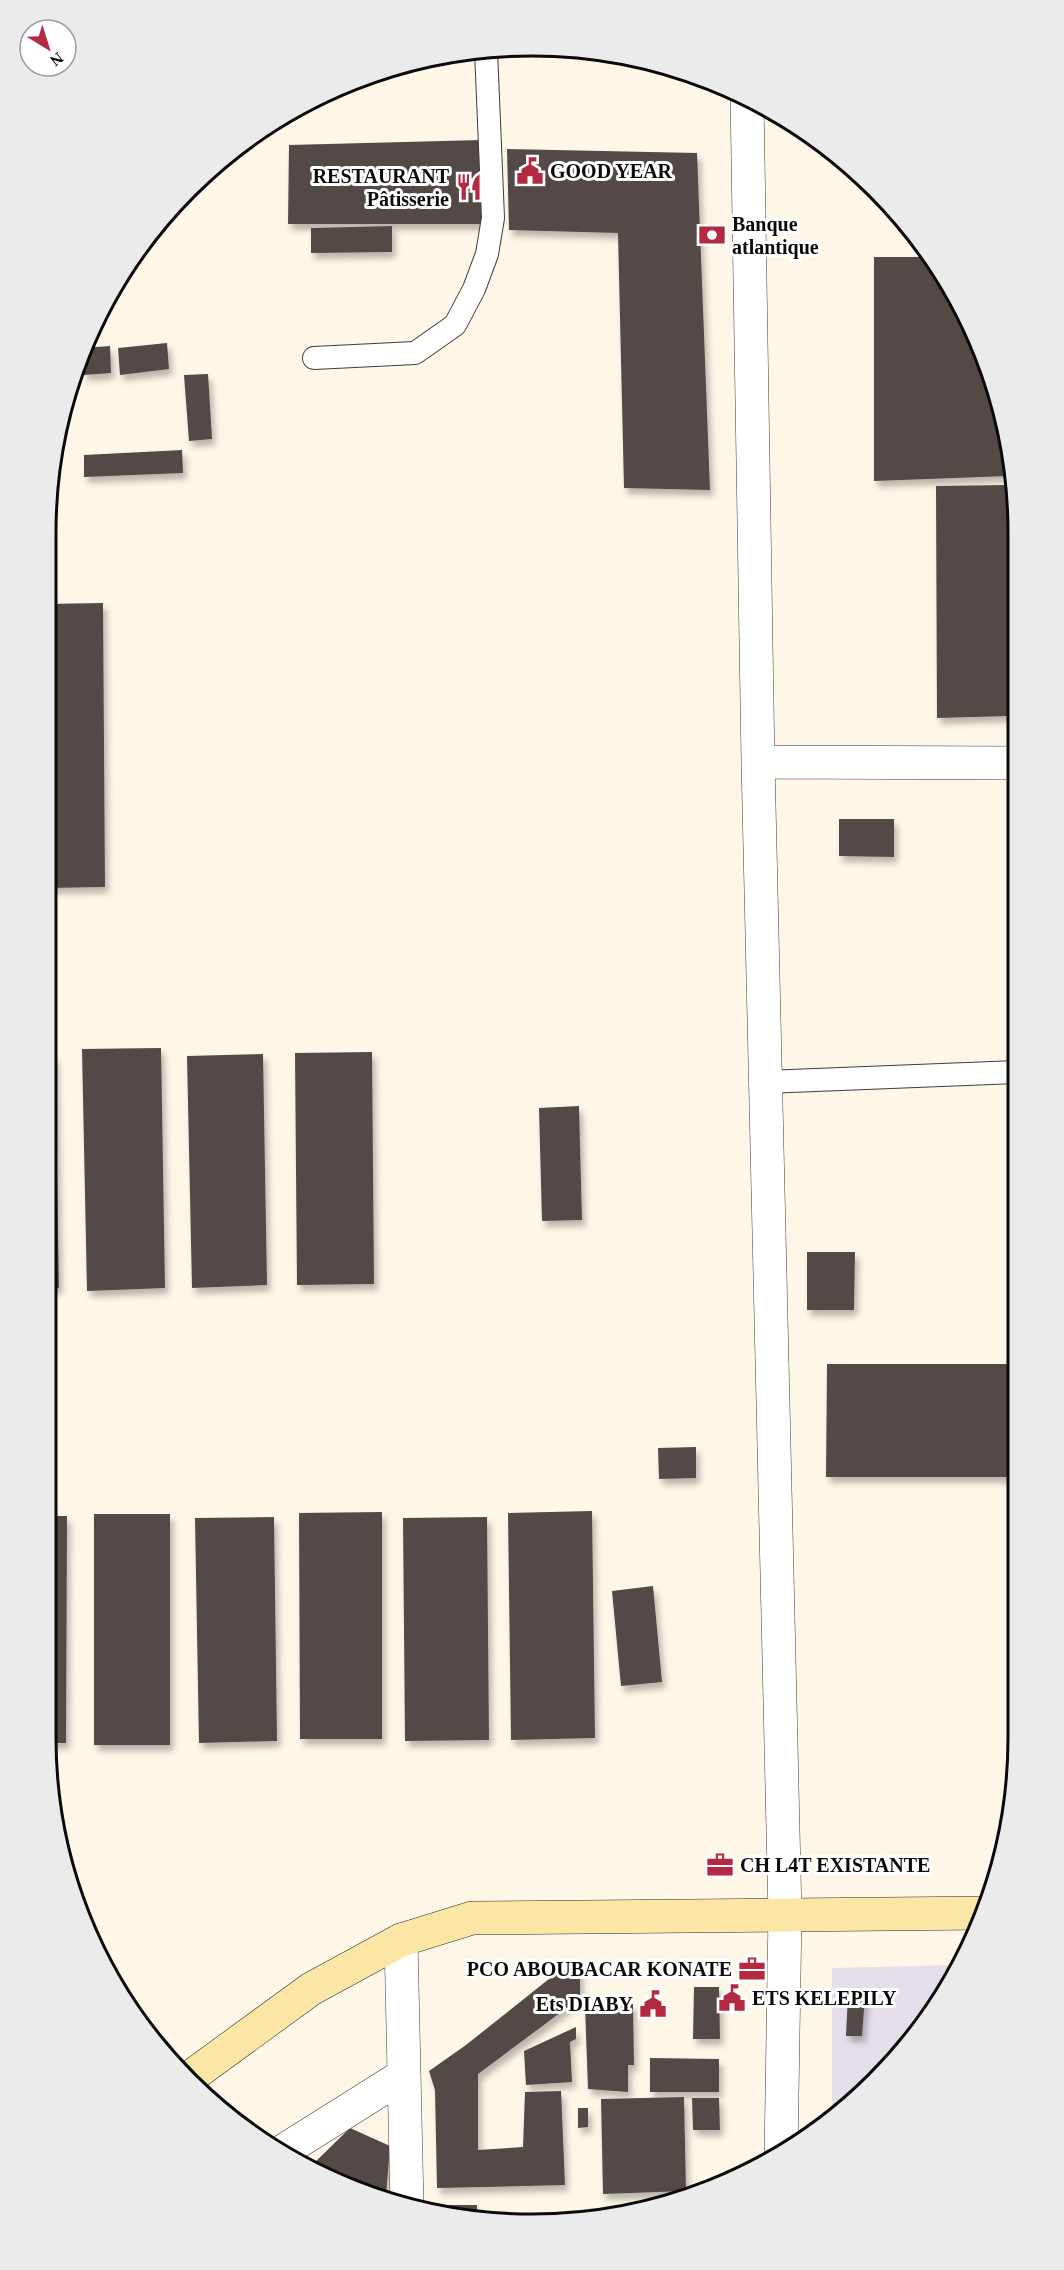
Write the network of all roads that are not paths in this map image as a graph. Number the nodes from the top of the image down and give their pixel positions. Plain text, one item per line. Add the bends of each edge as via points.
1 (486, 58) edge
2 (747, 107) edge
3 (314, 358) dead end
4 (758, 762) junction
5 (1008, 762) edge
6 (1008, 1072) edge
7 (765, 1082) junction
8 (975, 1913) edge
9 (785, 1915) junction
10 (401, 1940) junction
11 (194, 2074) edge
12 (404, 2075) junction
13 (781, 2144) edge
14 (289, 2148) edge
15 (407, 2197) edge

1 - 3 lane via 493,218 487,254 455,325 416,353
2 - 4 street
4 - 5 street
4 - 7 street
6 - 7 lane
7 - 9 street
8 - 9 street
9 - 10 street via 472,1918
9 - 13 street
10 - 11 street via 311,1989
10 - 12 street
12 - 14 street
12 - 15 street

